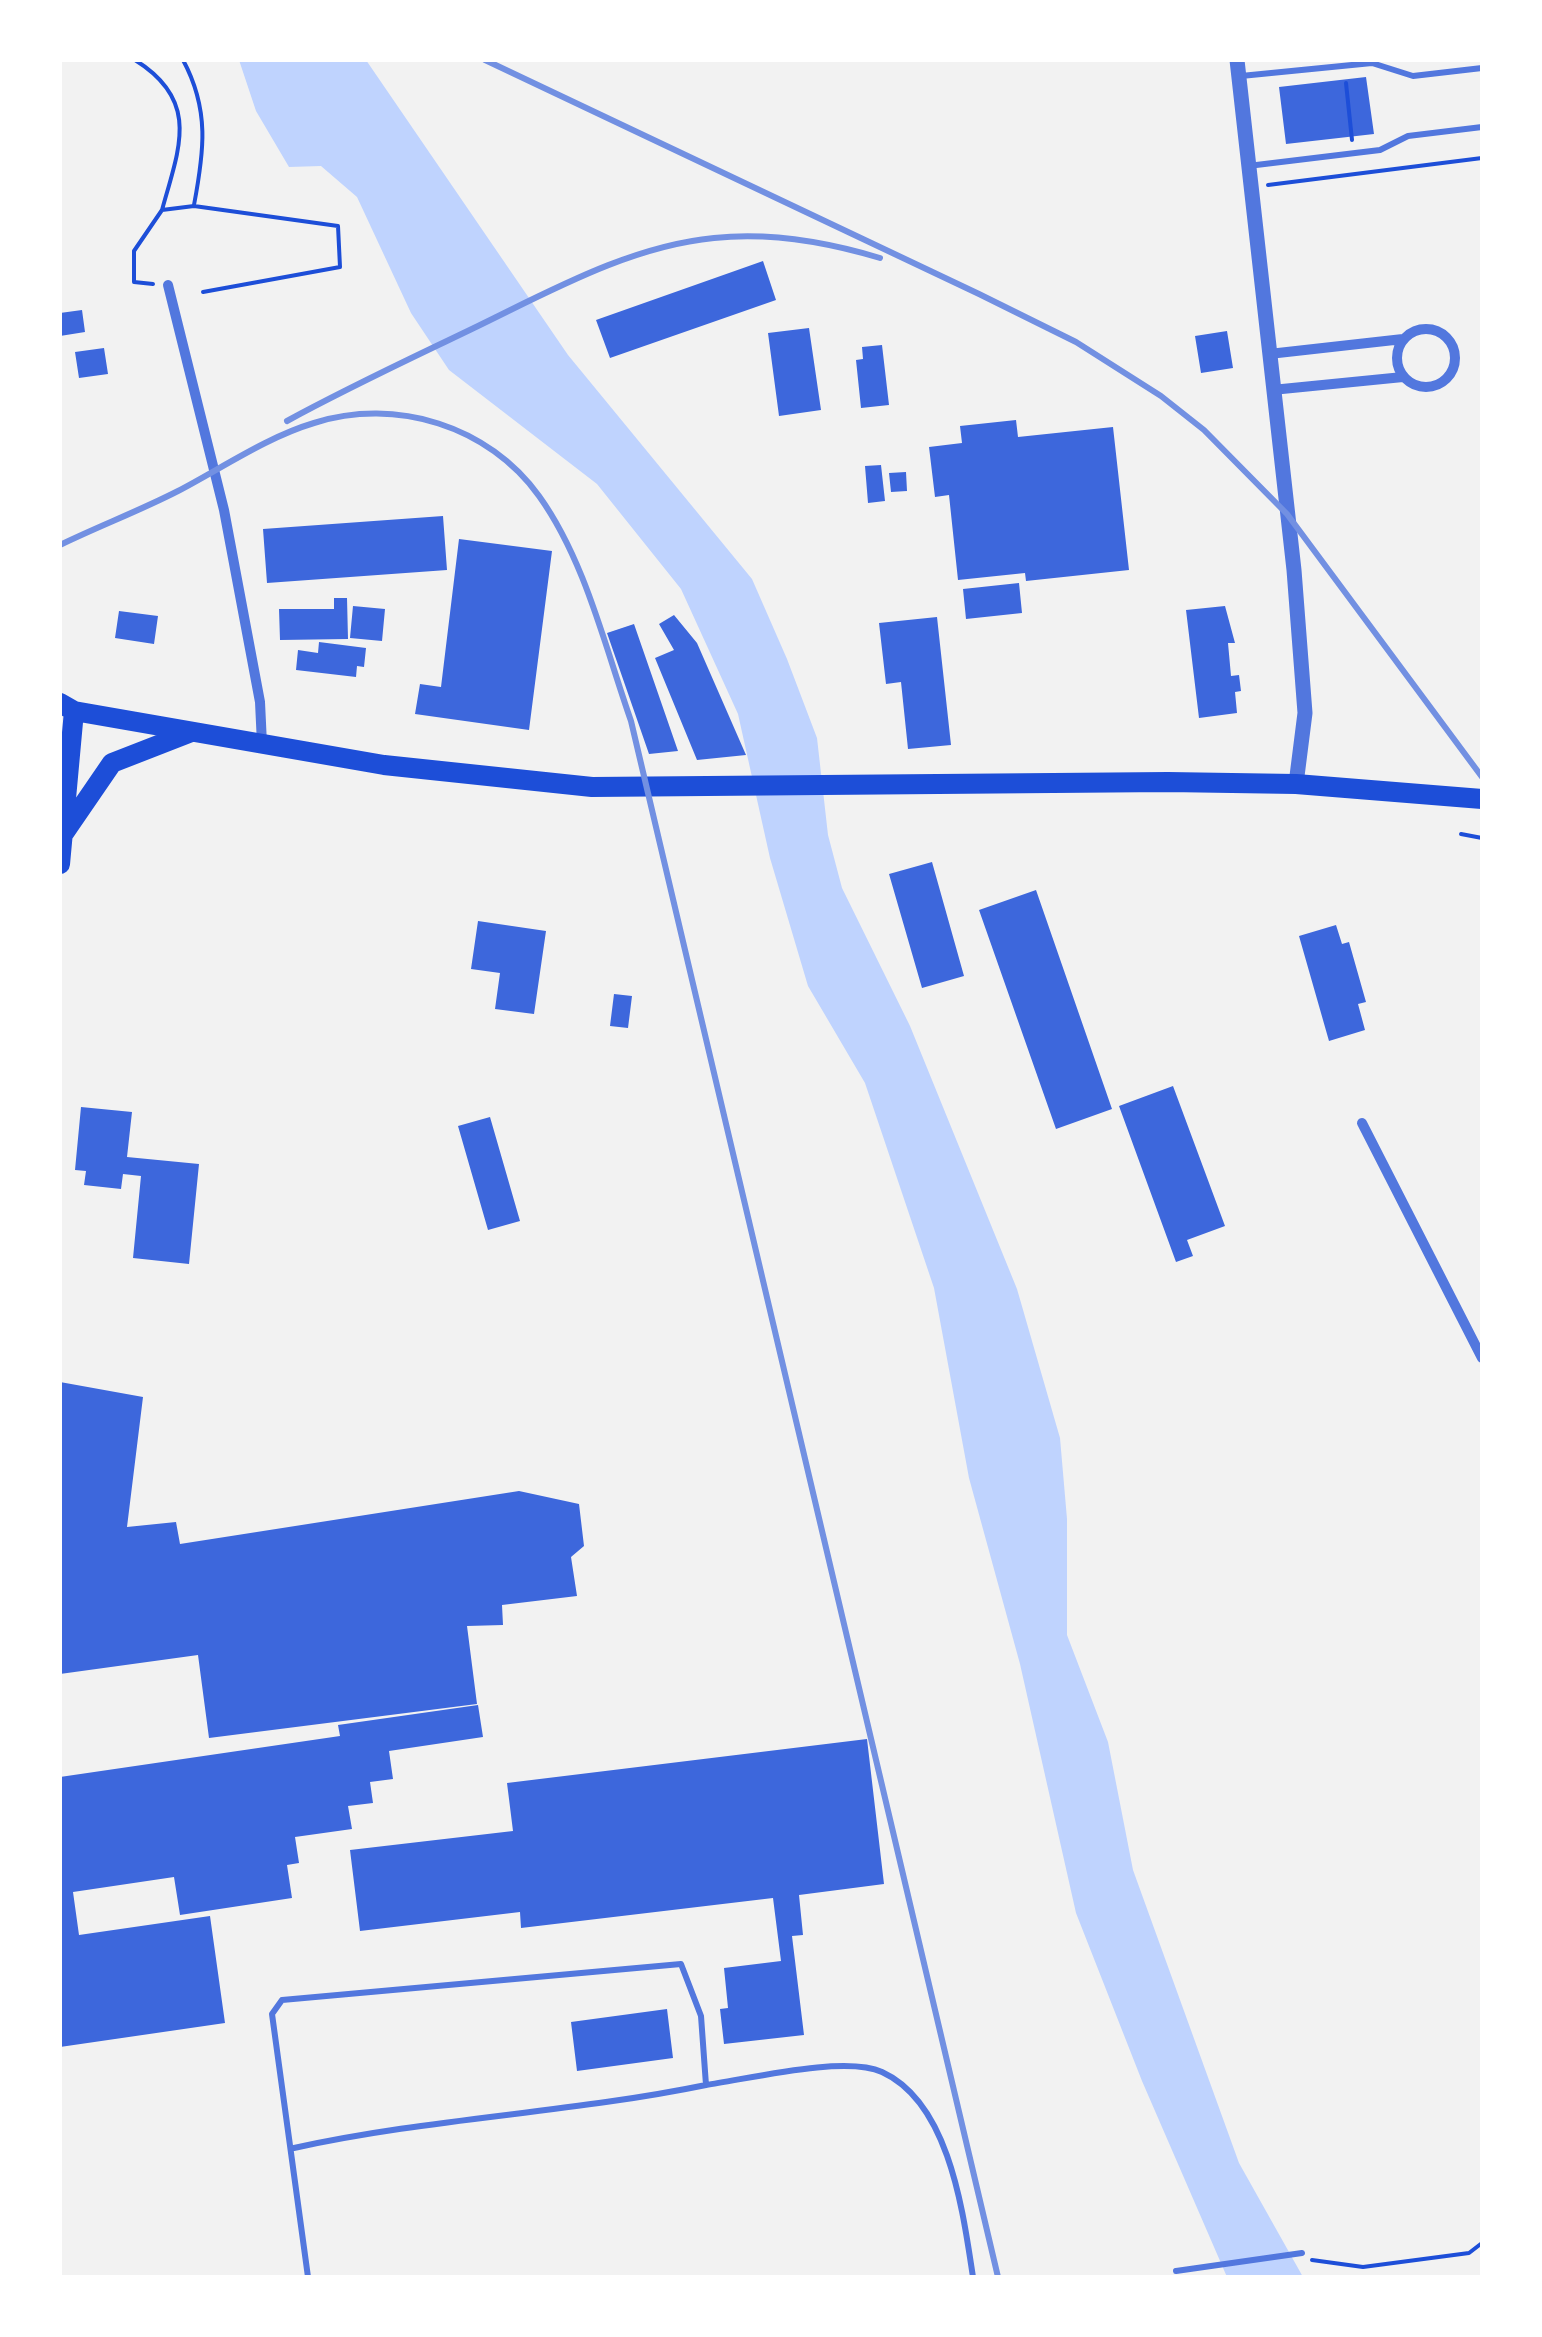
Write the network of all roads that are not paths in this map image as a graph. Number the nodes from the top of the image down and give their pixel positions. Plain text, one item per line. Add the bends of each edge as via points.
1 (1238, 68) edge
2 (1482, 68) edge
3 (1482, 127) edge
4 (1248, 166) junction
5 (168, 285) road end
6 (1404, 339) junction
7 (1269, 354) junction
8 (1403, 377) junction
9 (1272, 390) junction
10 (65, 710) edge
11 (189, 733) junction
12 (262, 746) junction
13 (1296, 784) junction
14 (1482, 798) edge
15 (64, 833) junction
16 (60, 864) edge
17 (1362, 1122) dead end
18 (1482, 1358) edge
19 (706, 2085) junction
20 (294, 2148) junction
21 (1302, 2252) road end
22 (1176, 2271) dead end
23 (308, 2277) edge
24 (973, 2277) edge

1 - 2 lane via 1372,63 1413,76
1 - 4 street
3 - 4 lane via 1408,136 1380,150
4 - 7 street
5 - 12 street via 224,510 260,702
6 - 7 street
6 - 8 street via 1396,358
6 - 8 street via 1431,329 1448,338 1456,356 1452,374 1438,386 1419,387
7 - 9 street
8 - 9 street
9 - 13 street via 1305,713
10 - 11 main road
10 - 15 main road
11 - 12 main road
11 - 15 main road via 112,762
12 - 13 main road via 527,783 648,789
13 - 14 main road
15 - 16 main road
17 - 18 street
19 - 20 lane
19 - 20 lane via 700,2016 682,1964 307,1995 282,2000 272,2014
19 - 24 lane via 848,2066 882,2072 917,2100 941,2140
20 - 23 lane
21 - 22 lane

